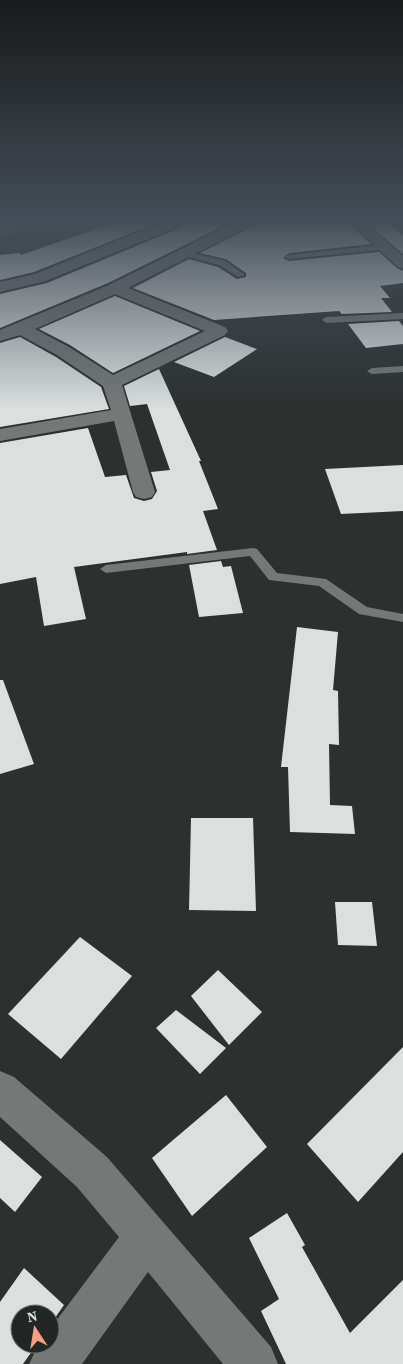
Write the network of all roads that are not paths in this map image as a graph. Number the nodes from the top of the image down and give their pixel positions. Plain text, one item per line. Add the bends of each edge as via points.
1 (15, 284) edge
2 (124, 284) edge
3 (0, 287) edge
4 (115, 288) junction
5 (403, 316) edge
6 (326, 320) dead end
7 (22, 329) junction
8 (0, 336) edge
9 (403, 369) edge
10 (372, 371) dead end
11 (112, 383) junction
12 (122, 414) junction
13 (0, 435) edge
14 (144, 492) dead end
15 (106, 569) dead end
16 (403, 618) edge
17 (0, 1091) edge
18 (147, 1236) junction
19 (53, 1364) edge
20 (254, 1364) edge

1 - 3 street
2 - 4 street
4 - 7 street
4 - 11 street via 219,331
5 - 6 lane
7 - 8 street
7 - 11 street via 64,351
9 - 10 lane
11 - 12 street
12 - 13 street
12 - 14 street
15 - 16 lane via 253,552 273,577 322,582 364,611
17 - 18 street via 92,1172
18 - 19 street
18 - 20 street

